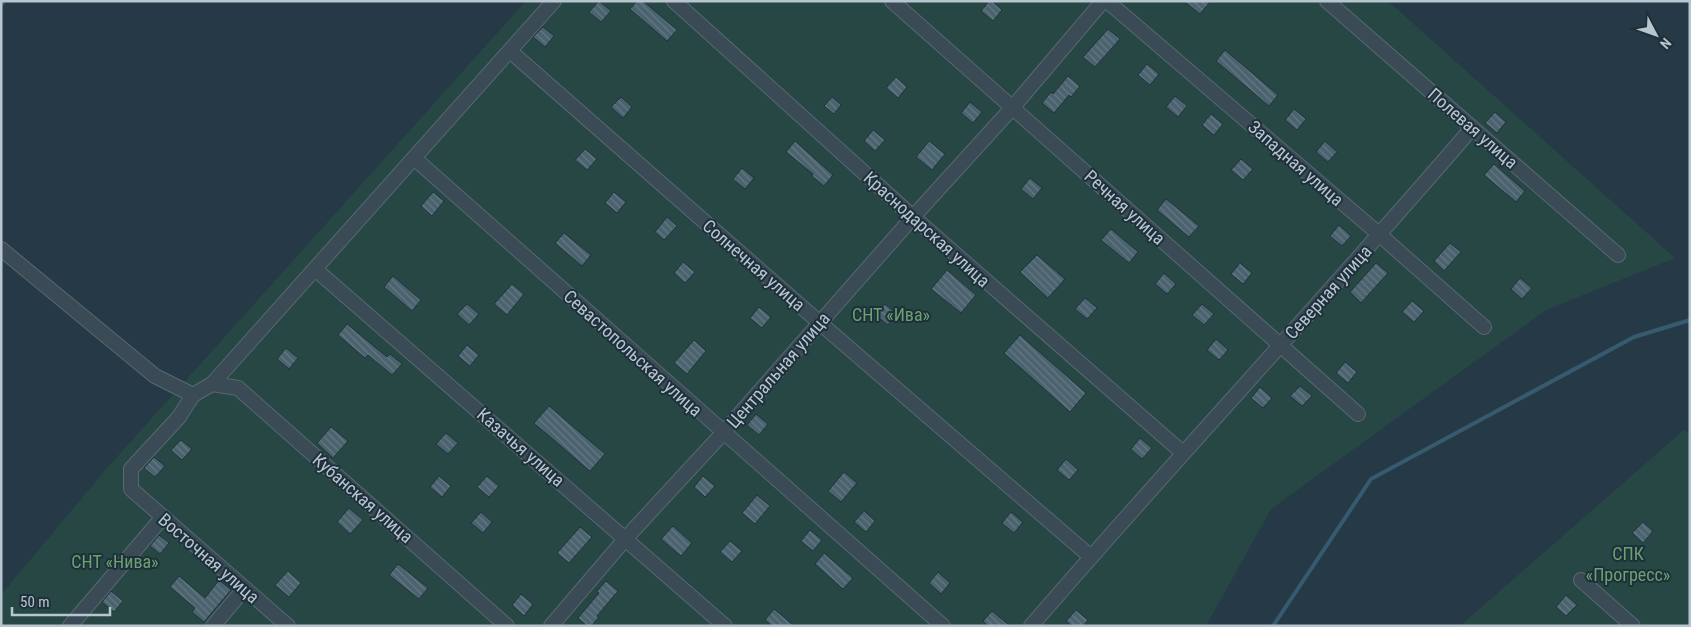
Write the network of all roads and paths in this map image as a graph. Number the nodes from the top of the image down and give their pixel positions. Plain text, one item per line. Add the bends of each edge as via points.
1 (554, 1) edge
2 (674, 1) edge
3 (892, 1) edge
4 (1103, 1) edge
5 (1107, 1) edge
6 (1327, 1) edge
7 (510, 51) junction
8 (1013, 107) junction
9 (1472, 128) junction
10 (414, 158) junction
11 (913, 217) junction
12 (1380, 235) junction
13 (1, 249) edge
14 (1618, 256) dead end
15 (315, 269) junction
16 (820, 323) junction
17 (1484, 327) dead end
18 (1280, 345) junction
19 (212, 384) junction
20 (193, 395) junction
21 (1358, 414) dead end
22 (723, 432) junction
23 (1182, 453) junction
24 (163, 517) junction
25 (626, 538) junction
26 (1090, 557) junction
27 (1581, 580) dead end
28 (244, 589) junction
29 (70, 626) edge
30 (212, 626) edge
31 (288, 626) edge
32 (507, 626) edge
33 (550, 626) edge
34 (726, 626) edge
35 (943, 626) edge
36 (1031, 626) edge
37 (1633, 626) edge

1 - 7 street
2 - 11 street, Краснодарская улица
3 - 8 street, Речная улица
4 - 8 street, Центральная улица
5 - 12 street, Западная улица
6 - 9 street, Полевая улица
7 - 10 street
7 - 16 street, Солнечная улица
8 - 11 street, Центральная улица
8 - 18 street, Речная улица
9 - 12 street, Северная улица
9 - 14 street, Полевая улица
10 - 15 street
10 - 22 street, Севастопольская улица
11 - 16 street, Центральная улица
11 - 23 street, Краснодарская улица
12 - 17 street, Западная улица
12 - 18 street, Северная улица
13 - 20 street via 156,376
15 - 19 street
15 - 25 street, Казачья улица
16 - 22 street, Центральная улица
16 - 26 street, Солнечная улица
18 - 21 street, Речная улица
18 - 23 street, Северная улица
19 - 20 street
19 - 32 street, Кубанская улица via 238,388
20 - 24 street, Восточная улица via 178,417 131,469 131,489
22 - 25 street, Центральная улица
22 - 35 street, Севастопольская улица
23 - 26 street, Северная улица
24 - 28 street, Восточная улица
24 - 29 street
25 - 33 street, Центральная улица
25 - 34 street, Казачья улица
26 - 36 street, Северная улица
27 - 37 street
28 - 30 street
28 - 31 street, Восточная улица

